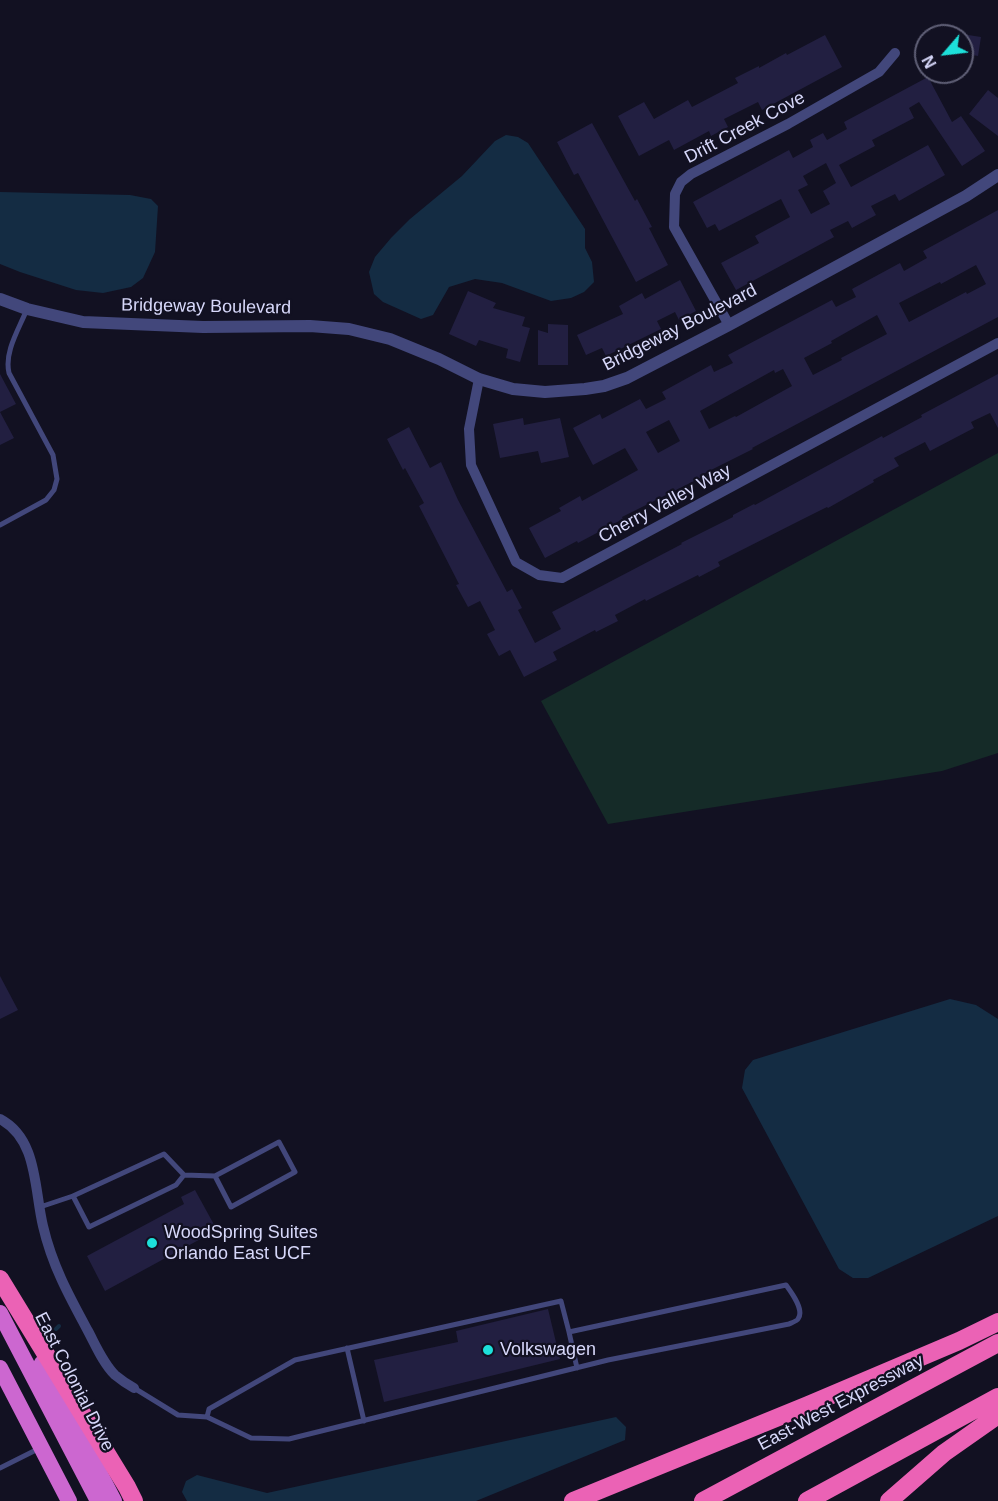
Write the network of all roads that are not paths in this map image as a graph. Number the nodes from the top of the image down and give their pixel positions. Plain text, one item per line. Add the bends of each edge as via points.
1 (895, 53) dead end
2 (998, 175) edge
3 (0, 299) edge
4 (27, 309) junction
5 (729, 326) junction
6 (998, 343) edge
7 (479, 379) junction
8 (0, 525) edge
9 (0, 1119) edge
10 (184, 1175) junction
11 (214, 1176) junction
12 (73, 1196) junction
13 (40, 1207) junction
14 (0, 1281) edge
15 (0, 1313) edge
16 (998, 1322) edge
17 (569, 1332) junction
18 (998, 1343) edge
19 (346, 1348) junction
20 (0, 1368) edge
21 (578, 1368) junction
22 (134, 1388) joint
23 (998, 1397) edge
24 (998, 1415) edge
25 (207, 1417) junction
26 (364, 1421) junction
27 (41, 1448) junction
28 (0, 1468) edge
29 (69, 1501) edge
30 (98, 1501) edge
31 (114, 1501) edge
32 (134, 1501) edge
33 (573, 1501) edge
34 (704, 1501) edge
35 (807, 1501) edge
36 (889, 1501) edge

1 - 5 street, Drift Creek Cove via 879,72 681,182 675,194 674,227
2 - 5 street, Bridgeway Boulevard
3 - 4 street, Bridgeway Boulevard
4 - 7 street, Bridgeway Boulevard via 83,322 349,329 390,339
4 - 8 lane via 7,365 53,454 57,479 46,500
5 - 7 street, Bridgeway Boulevard via 627,378 603,386 545,392 513,389
6 - 7 street, Cherry Valley Way via 562,578 539,575 516,562 471,465 469,429
9 - 13 street via 20,1134 27,1149
10 - 11 lane
10 - 12 lane via 164,1154
10 - 12 lane via 176,1185 89,1227
11 - 11 lane via 231,1207 295,1172 279,1142
12 - 13 lane
13 - 22 street via 53,1262 63,1285 108,1366
14 - 31 highway, East Colonial Drive
14 - 32 highway
15 - 30 highway
16 - 33 highway via 819,1401
17 - 19 lane via 561,1301
17 - 21 lane
17 - 21 lane via 786,1285 798,1301 798,1320 789,1324
18 - 34 highway, East-West Expressway
19 - 25 lane via 295,1360 209,1409
19 - 26 lane
20 - 27 highway
21 - 26 lane
22 - 25 lane via 178,1415
23 - 35 highway
24 - 36 highway via 944,1453
25 - 26 lane via 251,1438 289,1439
27 - 28 lane
27 - 29 highway

